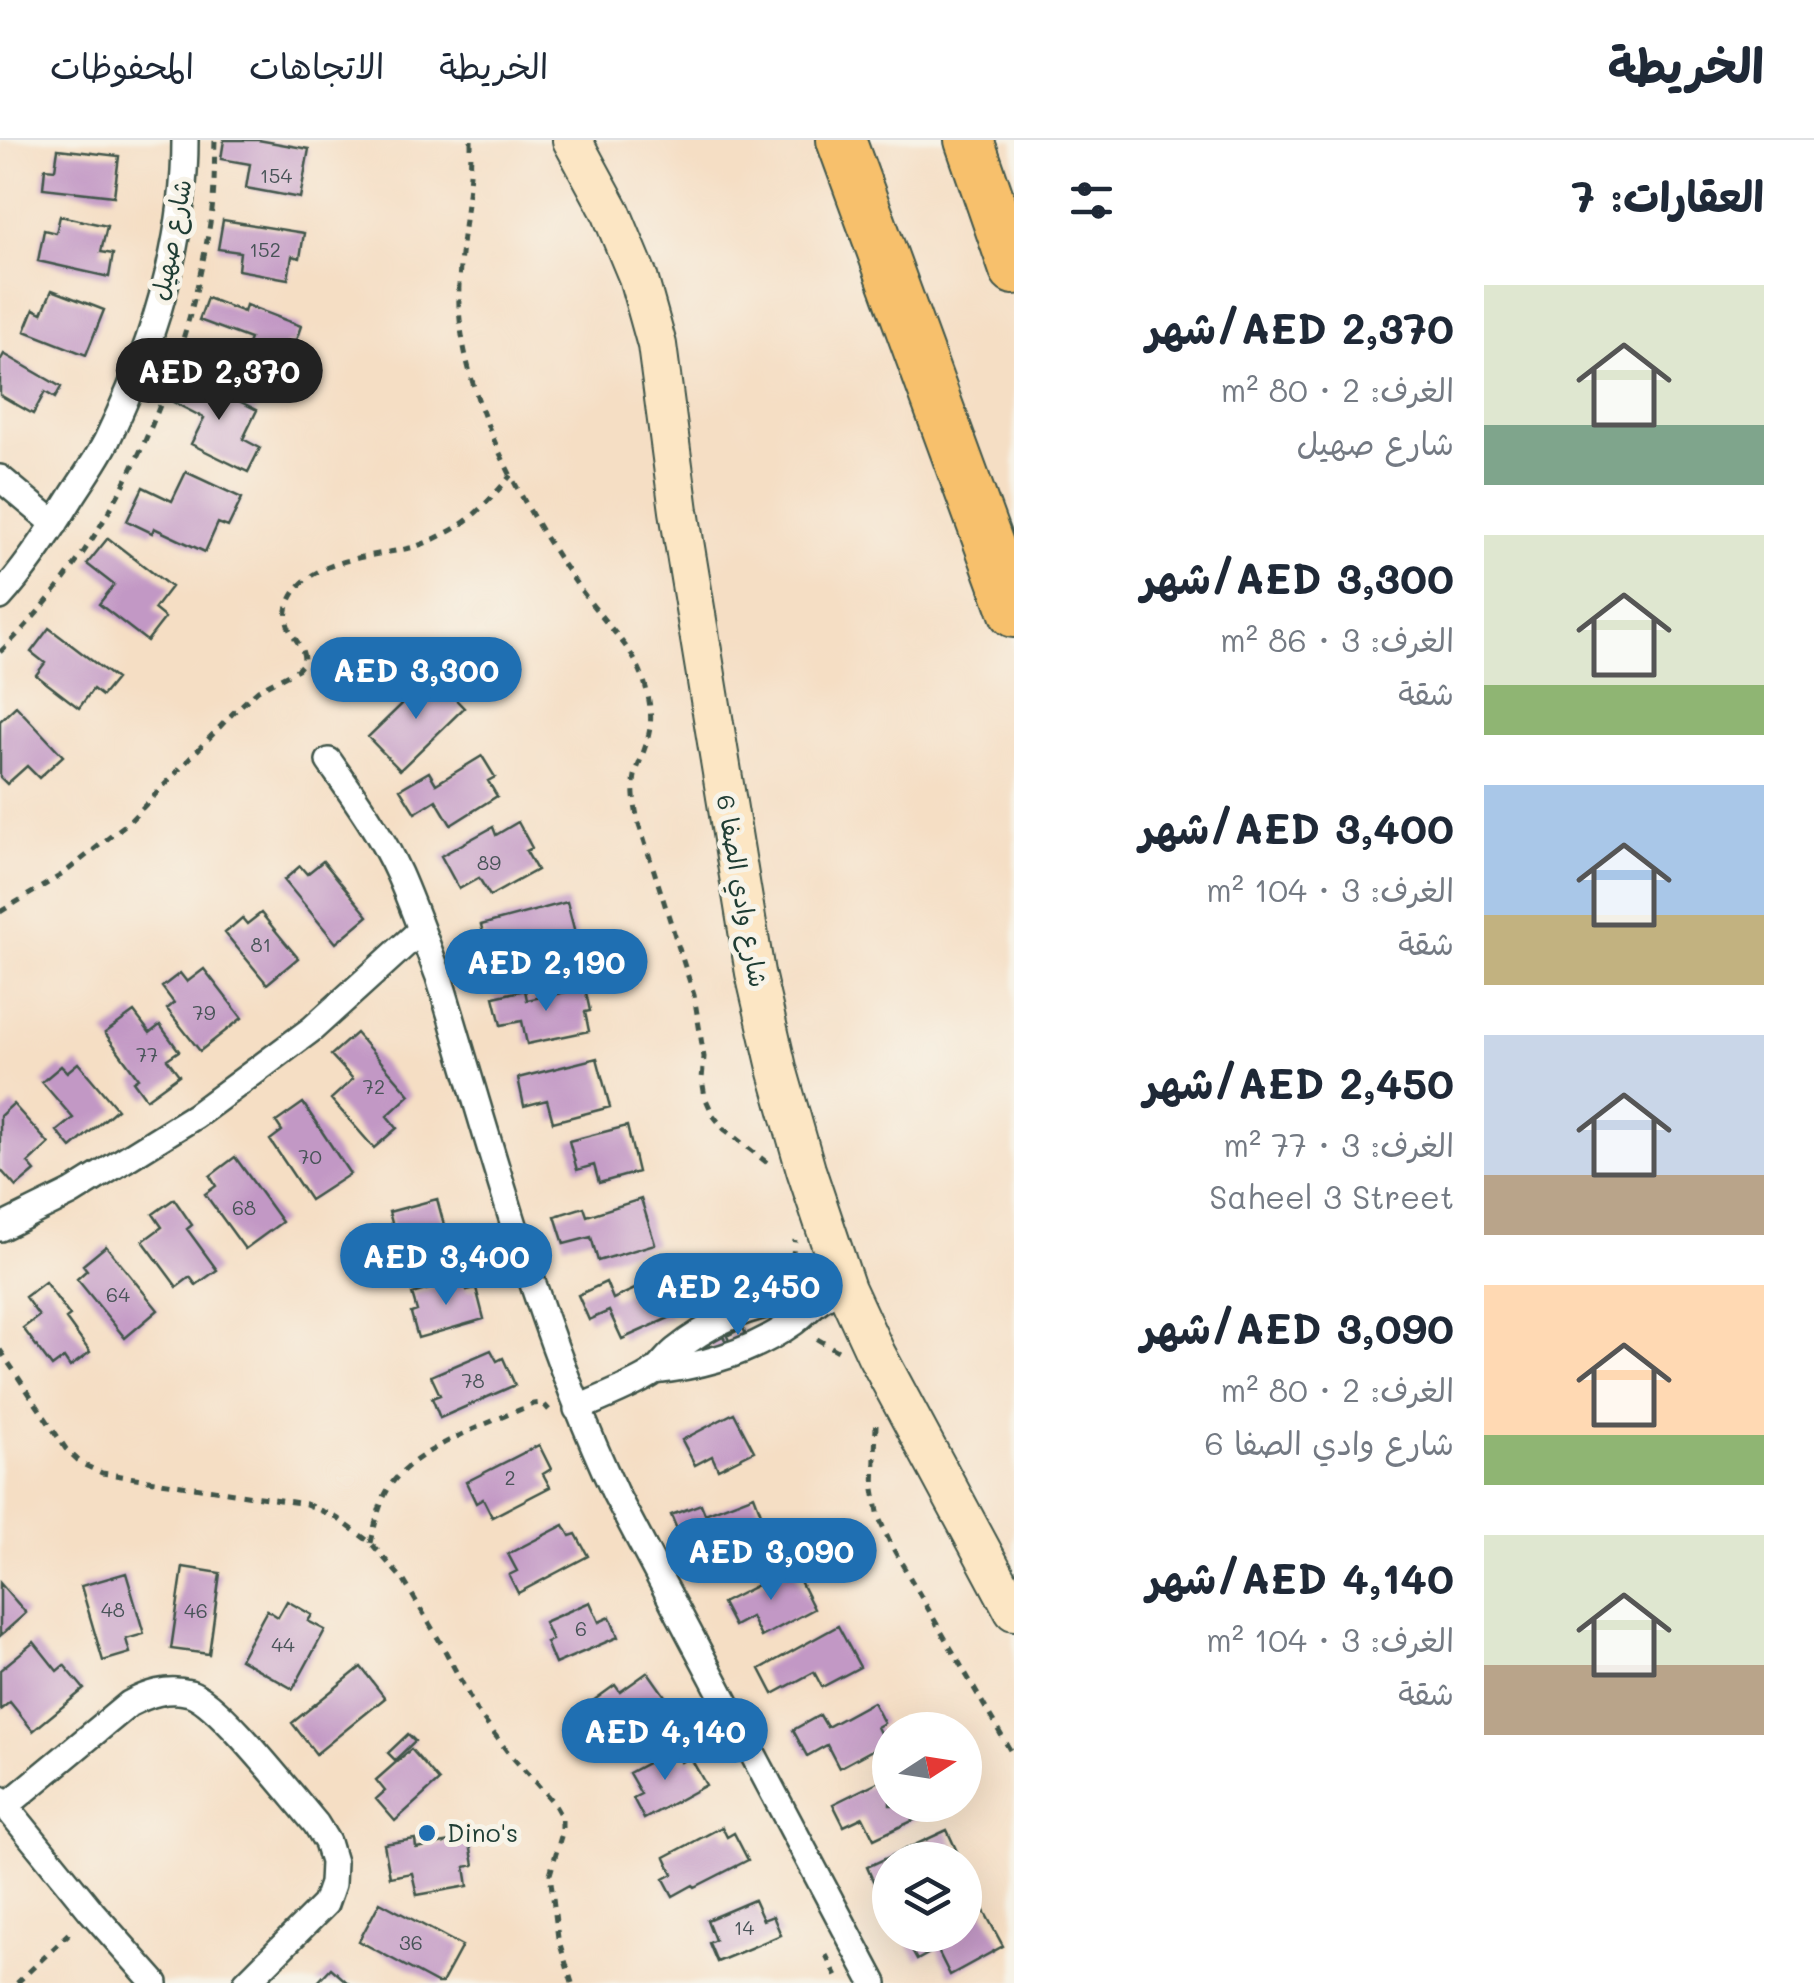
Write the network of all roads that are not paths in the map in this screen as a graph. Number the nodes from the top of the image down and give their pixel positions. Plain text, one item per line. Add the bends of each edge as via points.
1 (184, 140) edge
2 (572, 140) edge
3 (841, 140) edge
4 (956, 140) edge
5 (970, 140) edge
6 (1008, 254) edge
7 (0, 478) edge
8 (55, 524) junction
9 (0, 596) edge
10 (1014, 613) edge
11 (329, 761) dead end
12 (421, 930) junction
13 (0, 1228) edge
14 (833, 1294) junction
15 (784, 1313) junction
16 (694, 1337) junction
17 (706, 1363) junction
18 (654, 1371) junction
19 (567, 1417) junction
20 (1014, 1610) edge
21 (3, 1803) edge
22 (156, 1983) edge
23 (246, 1983) edge
24 (874, 1983) edge

1 - 8 street, شارع صهيل via 171,263 144,355 106,443
2 - 14 street, شارع وادي الصفا 6 via 638,277 657,345 755,973
3 - 10 highway
4 - 6 highway
5 - 6 highway
7 - 8 street
8 - 9 street, شارع صهيل
11 - 12 street via 398,872
12 - 13 street via 312,1029 195,1116 70,1194
12 - 19 street via 540,1306
14 - 15 street
14 - 20 street, شارع وادي الصفا 6 via 876,1354
15 - 16 street via 739,1312
15 - 17 street via 752,1347
16 - 17 street
16 - 18 street
17 - 18 street
18 - 19 street
19 - 24 street via 615,1493
21 - 22 street
21 - 23 street via 149,1694 193,1694 215,1709 316,1824 333,1862 325,1904

